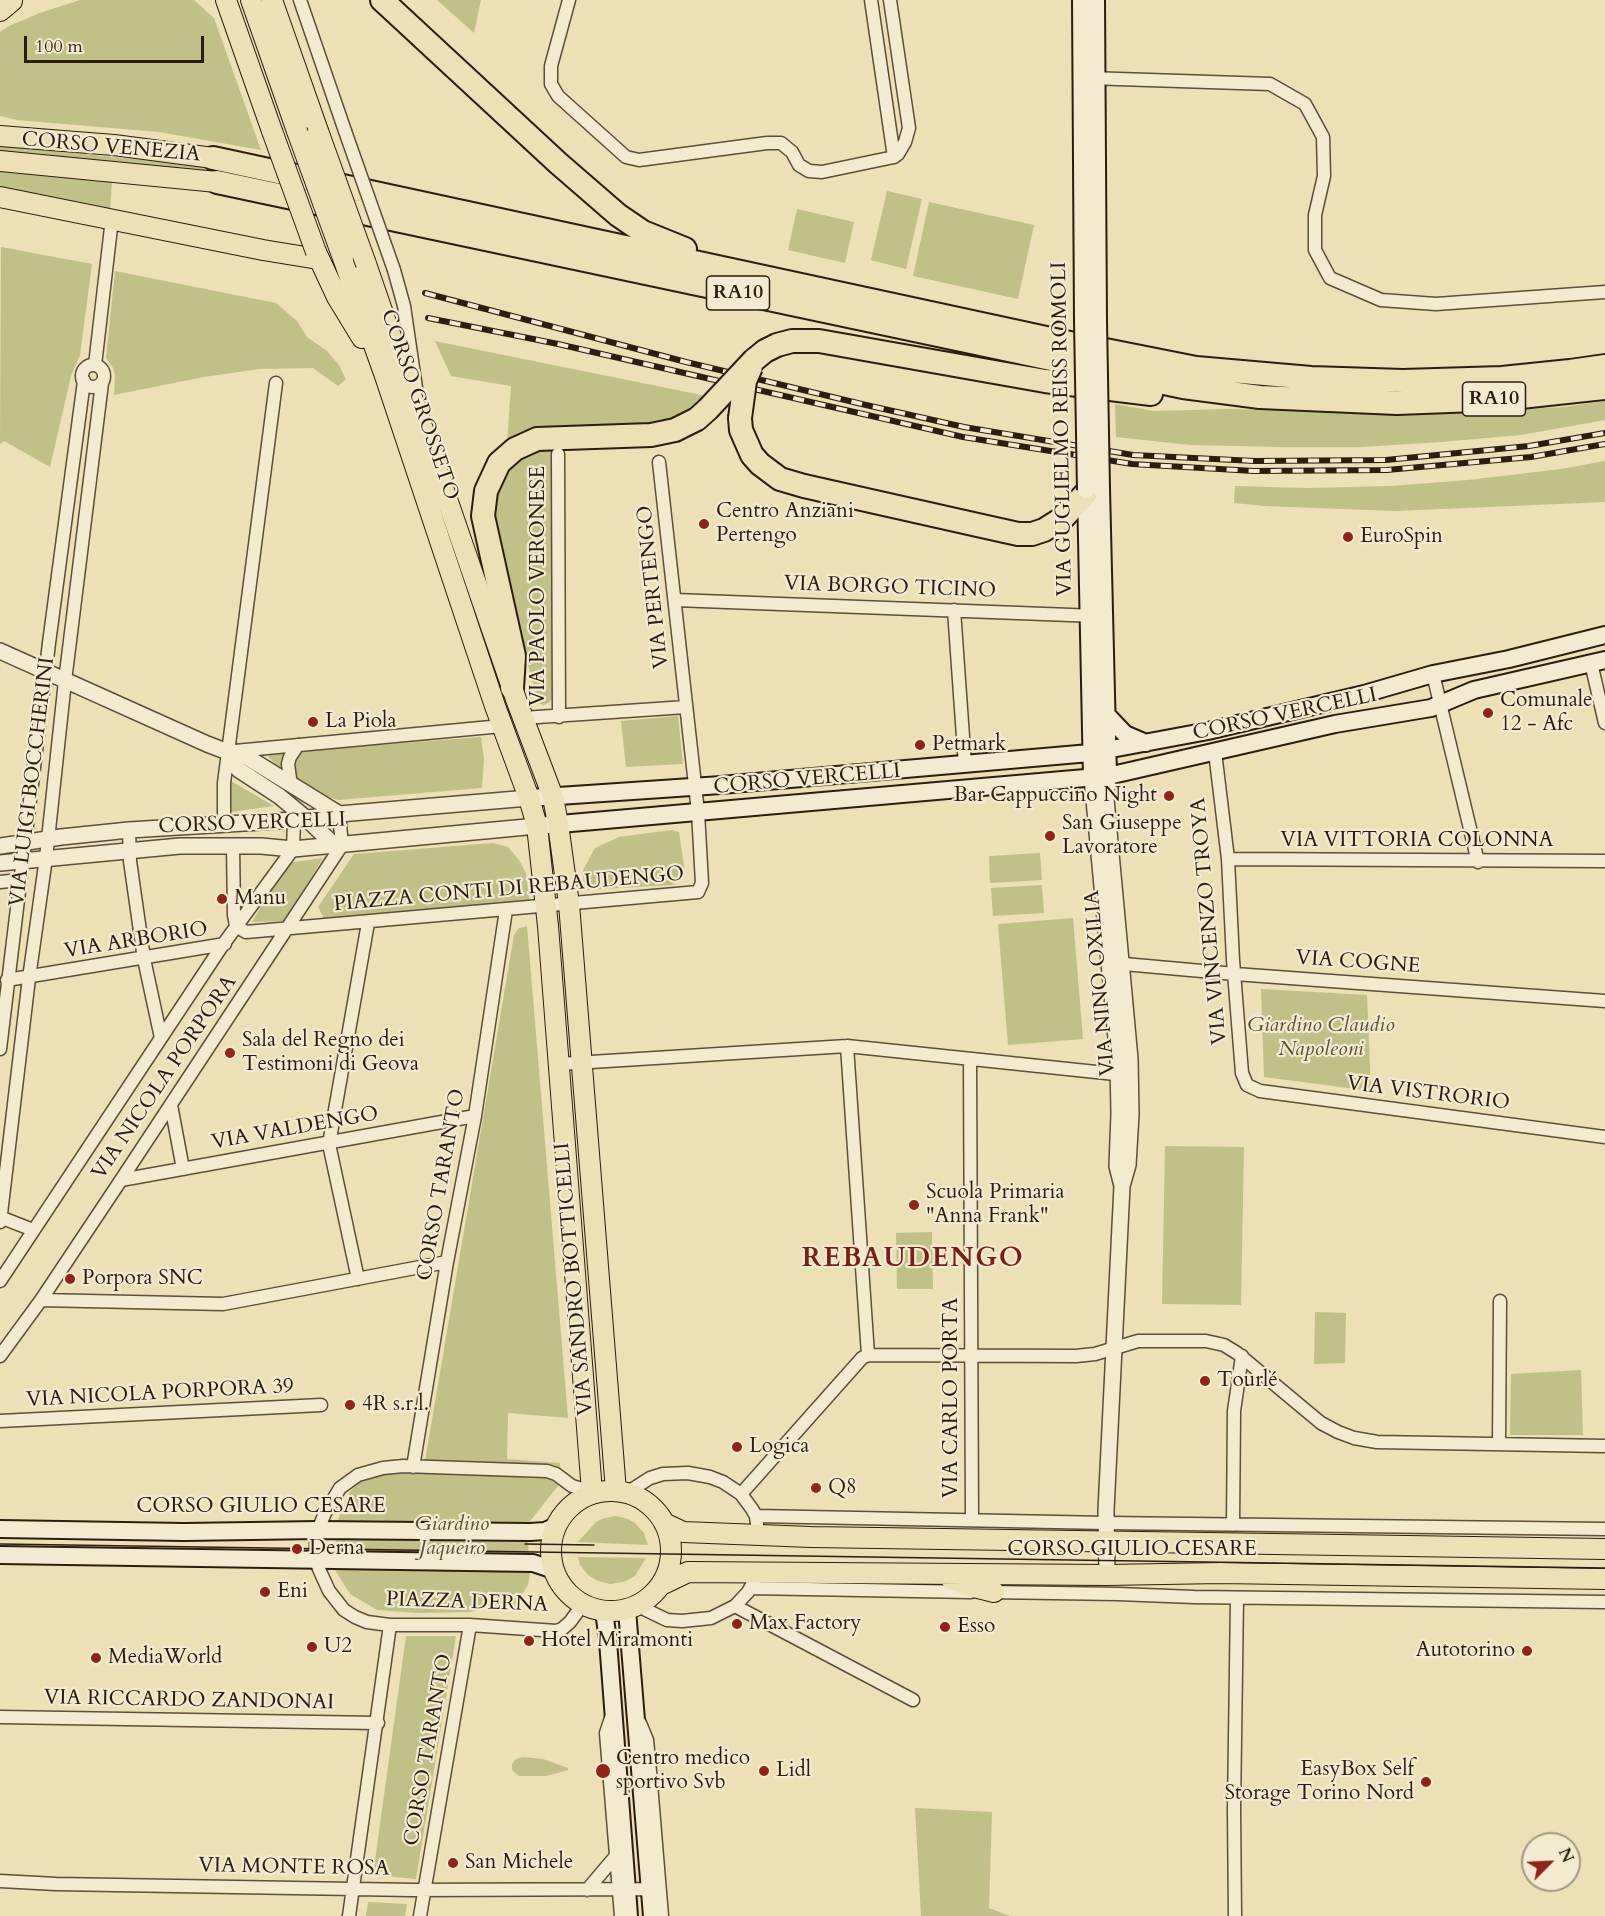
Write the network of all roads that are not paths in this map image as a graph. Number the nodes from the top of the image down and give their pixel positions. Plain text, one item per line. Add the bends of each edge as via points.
1 (13, 0) edge
2 (213, 0) edge
3 (251, 0) edge
4 (272, 0) edge
5 (300, 0) edge
6 (382, 0) edge
7 (568, 0) edge
8 (871, 0) edge
9 (890, 0) edge
10 (1081, 0) edge
11 (1096, 0) edge
12 (0, 5) edge
13 (229, 8) edge
14 (0, 11) edge
15 (1088, 78) junction
16 (0, 126) edge
17 (0, 136) edge
18 (33, 139) junction
19 (894, 157) junction
20 (213, 158) joint
21 (0, 161) edge
22 (217, 182) joint
23 (0, 197) edge
24 (112, 219) junction
25 (317, 255) junction
26 (1605, 292) edge
27 (886, 303) junction
28 (754, 360) junction
29 (95, 364) junction
30 (1605, 366) edge
31 (384, 376) junction
32 (84, 381) junction
33 (102, 383) junction
34 (276, 383) dead end
35 (1605, 388) edge
36 (1260, 396) junction
37 (421, 425) junction
38 (558, 454) dead end
39 (659, 462) dead end
40 (1091, 490) junction
41 (675, 600) junction
42 (954, 610) junction
43 (1096, 616) junction
44 (1605, 635) edge
45 (0, 651) edge
46 (1598, 661) edge
47 (45, 671) junction
48 (1433, 674) junction
49 (65, 681) junction
50 (512, 688) junction
51 (1441, 704) junction
52 (686, 707) junction
53 (1105, 713) junction
54 (559, 717) junction
55 (523, 718) junction
56 (1605, 723) edge
57 (502, 726) junction
58 (1146, 743) junction
59 (298, 745) junction
60 (228, 752) junction
61 (1098, 752) junction
62 (1215, 752) junction
63 (965, 765) junction
64 (1100, 777) junction
65 (291, 785) junction
66 (695, 787) junction
67 (553, 797) junction
68 (529, 798) junction
69 (698, 812) junction
70 (339, 814) junction
71 (300, 820) junction
72 (558, 824) junction
73 (224, 825) junction
74 (537, 826) junction
75 (129, 830) junction
76 (48, 839) junction
77 (24, 844) junction
78 (338, 845) junction
79 (0, 846) edge
80 (233, 846) junction
81 (293, 849) junction
82 (130, 850) junction
83 (46, 858) junction
84 (1228, 859) junction
85 (22, 860) junction
86 (1605, 861) edge
87 (1479, 862) junction
88 (0, 863) edge
89 (19, 880) junction
90 (0, 882) edge
91 (569, 904) junction
92 (546, 906) junction
93 (506, 910) junction
94 (368, 923) junction
95 (288, 928) junction
96 (241, 929) junction
97 (222, 946) junction
98 (144, 959) junction
99 (1115, 963) junction
100 (1235, 974) junction
101 (29, 978) junction
102 (7, 980) junction
103 (1605, 1001) edge
104 (161, 1038) junction
105 (847, 1046) junction
106 (0, 1049) edge
107 (970, 1060) junction
108 (581, 1063) junction
109 (559, 1064) junction
110 (1125, 1074) junction
111 (1247, 1085) joint
112 (171, 1105) junction
113 (475, 1116) junction
114 (1605, 1137) edge
115 (329, 1144) junction
116 (183, 1169) junction
117 (3, 1171) edge
118 (121, 1180) junction
119 (0, 1220) edge
120 (33, 1230) junction
121 (447, 1262) junction
122 (358, 1279) junction
123 (0, 1281) edge
124 (41, 1300) junction
125 (1500, 1301) dead end
126 (1114, 1347) junction
127 (972, 1354) junction
128 (868, 1355) junction
129 (0, 1356) edge
130 (1242, 1356) junction
131 (321, 1405) dead end
132 (0, 1421) edge
133 (1499, 1444) junction
134 (1605, 1446) edge
135 (413, 1467) junction
136 (592, 1492) junction
137 (622, 1492) junction
138 (741, 1494) junction
139 (972, 1520) junction
140 (664, 1523) junction
141 (1233, 1525) junction
142 (1259, 1525) junction
143 (556, 1526) junction
144 (757, 1526) junction
145 (0, 1529) edge
146 (1605, 1529) edge
147 (318, 1530) junction
148 (1106, 1532) junction
149 (1299, 1545) junction
150 (1605, 1549) edge
151 (0, 1555) edge
152 (316, 1559) junction
153 (554, 1570) junction
154 (791, 1573) junction
155 (937, 1574) junction
156 (1605, 1579) edge
157 (753, 1580) junction
158 (1107, 1584) junction
159 (661, 1585) junction
160 (822, 1589) junction
161 (994, 1592) junction
162 (1237, 1598) junction
163 (580, 1602) junction
164 (1605, 1602) edge
165 (735, 1606) junction
166 (632, 1607) junction
167 (604, 1611) junction
168 (390, 1625) junction
169 (470, 1625) junction
170 (913, 1700) dead end
171 (614, 1712) junction
172 (0, 1717) edge
173 (378, 1723) junction
174 (615, 1857) junction
175 (0, 1881) edge
176 (353, 1889) junction
177 (654, 1889) junction
178 (424, 1890) junction
179 (587, 1890) junction
180 (622, 1890) junction
181 (349, 1916) edge
182 (420, 1916) edge
183 (621, 1916) edge
184 (628, 1916) edge
185 (652, 1916) edge
186 (662, 1916) edge
187 (1235, 1916) edge

1 - 12 main road
1 - 14 main road
2 - 13 main road
3 - 31 main road, CORSO GROSSETO, bridge
4 - 37 main road, CORSO GROSSETO, bridge
5 - 37 street, CORSO GROSSETO, bridge via 394,270 404,306
6 - 27 highway, RA10 via 558,163 643,232 677,246
7 - 19 street via 551,66 551,84 558,96 626,157 639,160 767,142 781,143 809,171 822,172
8 - 19 street
9 - 19 street via 909,128
10 - 15 main road, VIA GUGLIELMO REISS ROMOLI
11 - 15 main road, VIA GUGLIELMO REISS ROMOLI
13 - 25 main road, bridge
15 - 26 street via 1270,84 1305,104 1323,136 1324,176 1315,215 1315,250 1330,278 1371,296 1436,304
15 - 40 main road, VIA GUGLIELMO REISS ROMOLI, bridge
16 - 18 main road
17 - 18 main road, CORSO VENEZIA
18 - 20 main road, CORSO VENEZIA
20 - 27 highway, RA10
21 - 22 main road, CORSO VENEZIA
22 - 36 highway, RA10 via 1066,364 1183,387
23 - 24 main road
24 - 25 main road via 263,250
24 - 29 street
25 - 31 main road
27 - 30 highway, RA10 via 1161,362 1236,372 1431,381 1502,378
28 - 36 highway, RA10 via 777,345 819,341 1045,381 1171,397
28 - 40 highway, bridge via 745,381 741,430 752,455 780,479 1018,534 1038,532 1063,518
28 - 50 highway, RA10, bridge via 697,419 675,430 651,435 537,439 515,449 499,463 486,491 483,516 514,656
29 - 32 street via 85,368
29 - 33 street via 103,370
31 - 57 main road, CORSO GROSSETO
32 - 33 street via 94,387
32 - 47 street, VIA LUIGI BOCCHERINI
33 - 49 street, VIA LUIGI BOCCHERINI
34 - 60 street
35 - 36 highway, RA10 via 1502,399 1397,403
37 - 50 main road, CORSO GROSSETO
38 - 54 street, VIA PAOLO VERONESE
39 - 41 street, VIA PERTENGO
40 - 43 main road, VIA GUGLIELMO REISS ROMOLI
41 - 42 street, VIA BORGO TICINO
41 - 52 street, VIA PERTENGO
42 - 43 street, VIA BORGO TICINO
42 - 63 street
43 - 53 main road, VIA GUGLIELMO REISS ROMOLI
43 - 61 main road, VIA GUGLIELMO REISS ROMOLI
44 - 48 main road, CORSO VERCELLI
45 - 47 street
46 - 51 main road, CORSO VERCELLI via 1474,690
46 - 56 street
47 - 49 street
47 - 77 street, VIA LUIGI BOCCHERINI
48 - 51 street
48 - 58 main road, CORSO VERCELLI via 1364,694
49 - 60 street
49 - 76 street, VIA LUIGI BOCCHERINI
50 - 55 main road, CORSO GROSSETO
51 - 62 main road, CORSO VERCELLI
51 - 87 street
52 - 54 street
52 - 66 street, PIAZZA CONTI DI REBAUDENGO
53 - 58 main road via 1125,734
53 - 61 main road, VIA GUGLIELMO REISS ROMOLI
54 - 55 street
55 - 67 main road, CORSO GROSSETO
57 - 59 street
57 - 68 main road, CORSO GROSSETO
58 - 61 main road, CORSO VERCELLI
59 - 60 street
59 - 65 street via 288,764
60 - 65 street via 242,754
60 - 71 street via 239,770 279,796
60 - 73 street
61 - 63 main road, CORSO VERCELLI
61 - 64 main road, VIA GUGLIELMO REISS ROMOLI
62 - 64 main road, CORSO VERCELLI
62 - 84 street, VIA VINCENZO TROYA
63 - 66 main road, CORSO VERCELLI
64 - 69 main road, CORSO VERCELLI
64 - 99 street, VIA NINO OXILIA via 1106,799
65 - 70 street
66 - 67 main road, CORSO VERCELLI
66 - 69 street, PIAZZA CONTI DI REBAUDENGO
67 - 68 main road, CORSO VERCELLI
67 - 72 main road, CORSO GROSSETO
68 - 70 street, CORSO VERCELLI
68 - 74 main road, CORSO GROSSETO
69 - 72 main road, CORSO VERCELLI
69 - 91 street, PIAZZA CONTI DI REBAUDENGO via 702,883 698,892
70 - 71 street, CORSO VERCELLI
70 - 78 street
71 - 73 street, CORSO VERCELLI
71 - 78 street
71 - 81 street
72 - 74 main road, CORSO VERCELLI
72 - 91 main road, VIA SANDRO BOTTICELLI
73 - 75 street, CORSO VERCELLI
74 - 78 street, CORSO VERCELLI
74 - 92 main road, VIA SANDRO BOTTICELLI
75 - 76 street, CORSO VERCELLI
75 - 82 street
76 - 77 street, CORSO VERCELLI
76 - 83 street, VIA LUIGI BOCCHERINI
77 - 79 street, CORSO VERCELLI
77 - 85 street, VIA LUIGI BOCCHERINI
78 - 81 street, CORSO VERCELLI
78 - 95 street, VIA NICOLA PORPORA
80 - 81 street, CORSO VERCELLI
80 - 82 street, CORSO VERCELLI
80 - 96 street
81 - 96 street, VIA NICOLA PORPORA
82 - 83 street, CORSO VERCELLI
82 - 98 street
83 - 85 street, CORSO VERCELLI
83 - 101 street, VIA LUIGI BOCCHERINI
84 - 87 street, VIA VITTORIA COLONNA
84 - 100 street, VIA VINCENZO TROYA
85 - 88 street, CORSO VERCELLI
85 - 89 street, VIA LUIGI BOCCHERINI
86 - 87 street, VIA VITTORIA COLONNA
89 - 90 street
89 - 102 street, VIA LUIGI BOCCHERINI
91 - 92 street, PIAZZA CONTI DI REBAUDENGO
91 - 108 main road, VIA SANDRO BOTTICELLI
92 - 93 street, PIAZZA CONTI DI REBAUDENGO
92 - 109 main road, VIA SANDRO BOTTICELLI
93 - 94 street, PIAZZA CONTI DI REBAUDENGO
93 - 113 street, CORSO TARANTO
94 - 95 street, PIAZZA CONTI DI REBAUDENGO
94 - 115 street
95 - 96 street, PIAZZA CONTI DI REBAUDENGO
95 - 112 street, VIA NICOLA PORPORA
96 - 97 street, VIA NICOLA PORPORA
97 - 98 street, VIA ARBORIO
97 - 104 street, VIA NICOLA PORPORA
98 - 101 street, VIA ARBORIO
98 - 104 street
99 - 100 street, VIA COGNE
99 - 110 street, VIA NINO OXILIA
100 - 103 street, VIA COGNE
100 - 111 street, VIA VINCENZO TROYA via 1242,1073
101 - 102 street, VIA ARBORIO
101 - 117 street, VIA LUIGI BOCCHERINI
102 - 106 street, VIA LUIGI BOCCHERINI
104 - 120 street, VIA NICOLA PORPORA
105 - 107 street
105 - 108 street
105 - 128 street
107 - 110 street
107 - 127 street, VIA CARLO PORTA
108 - 109 street
108 - 137 main road, VIA SANDRO BOTTICELLI
109 - 136 main road, VIA SANDRO BOTTICELLI
110 - 126 street, VIA NINO OXILIA via 1131,1114 1128,1165 1122,1186
111 - 114 street, VIA VISTRORIO via 1257,1091
112 - 116 street
112 - 118 street, VIA NICOLA PORPORA
113 - 115 street, VIA VALDENGO
113 - 121 street, CORSO TARANTO
115 - 116 street, VIA VALDENGO
115 - 122 street
116 - 118 street, VIA VALDENGO
117 - 119 street, VIA LUIGI BOCCHERINI
118 - 124 street, VIA NICOLA PORPORA
119 - 120 street
120 - 123 street, VIA NICOLA PORPORA
121 - 122 street
121 - 135 street, CORSO TARANTO
122 - 124 street via 223,1304
124 - 129 street, VIA NICOLA PORPORA
125 - 133 street
126 - 127 street via 1076,1356
126 - 130 street via 1143,1341 1206,1341 1224,1345
126 - 148 street, VIA NINO OXILIA
127 - 128 street
127 - 139 street, VIA CARLO PORTA
128 - 138 street
130 - 133 street via 1316,1419 1343,1435 1377,1442
130 - 141 street via 1234,1411
131 - 132 street, VIA NICOLA PORPORA 39
133 - 134 street
135 - 136 street, PIAZZA DERNA via 547,1471 572,1486
135 - 147 street, PIAZZA DERNA via 373,1469 351,1479 335,1495
136 - 137 main road, PIAZZA DERNA
136 - 143 main road, PIAZZA DERNA via 568,1506
137 - 138 street, PIAZZA DERNA via 671,1473 710,1477
137 - 140 main road via 647,1502
138 - 144 street, PIAZZA DERNA
139 - 144 street, CORSO GIULIO CESARE
139 - 148 street, CORSO GIULIO CESARE
140 - 144 main road, CORSO GIULIO CESARE via 683,1533
140 - 159 main road via 672,1551
141 - 142 street, CORSO GIULIO CESARE
141 - 148 street, CORSO GIULIO CESARE
142 - 146 street, CORSO GIULIO CESARE
142 - 149 street, CORSO GIULIO CESARE
143 - 147 main road, CORSO GIULIO CESARE via 530,1532
143 - 153 main road, PIAZZA DERNA via 550,1544
144 - 148 main road, CORSO GIULIO CESARE
145 - 147 main road, CORSO GIULIO CESARE
147 - 152 street, PIAZZA DERNA
148 - 149 main road, CORSO GIULIO CESARE
148 - 158 street, VIA NINO OXILIA
149 - 150 main road, CORSO GIULIO CESARE
151 - 152 main road
152 - 153 main road via 533,1563
152 - 168 street, PIAZZA DERNA via 329,1591 344,1610 360,1620
153 - 163 main road, PIAZZA DERNA via 566,1591
154 - 155 main road, CORSO GIULIO CESARE
154 - 157 main road, CORSO GIULIO CESARE
154 - 160 street
155 - 158 main road, CORSO GIULIO CESARE
155 - 161 main road
156 - 158 main road, CORSO GIULIO CESARE via 1221,1573
157 - 159 main road, CORSO GIULIO CESARE via 688,1572
157 - 160 street, CORSO GIULIO CESARE
157 - 165 street, PIAZZA DERNA
158 - 161 street, CORSO GIULIO CESARE
158 - 162 street, CORSO GIULIO CESARE
159 - 166 main road
160 - 161 street, CORSO GIULIO CESARE
162 - 164 street, CORSO GIULIO CESARE
162 - 187 street
163 - 167 main road, PIAZZA DERNA
163 - 169 street, PIAZZA DERNA via 570,1622 556,1631
165 - 166 street, PIAZZA DERNA via 716,1616 682,1621
165 - 170 street
166 - 167 main road, PIAZZA DERNA
166 - 177 main road via 636,1713
167 - 171 main road
168 - 169 street, PIAZZA DERNA
168 - 173 street
169 - 178 street, CORSO TARANTO
171 - 174 street via 606,1733
171 - 180 main road
172 - 173 street, VIA RICCARDO ZANDONAI
173 - 176 street
174 - 179 street
174 - 180 street
175 - 176 street, VIA MONTE ROSA
176 - 178 street, VIA MONTE ROSA
176 - 181 street
177 - 180 street, VIA MONTE ROSA
177 - 185 main road
177 - 186 street
178 - 179 street, VIA MONTE ROSA
178 - 182 street, CORSO TARANTO
179 - 180 street, VIA MONTE ROSA
180 - 183 street
180 - 184 main road

